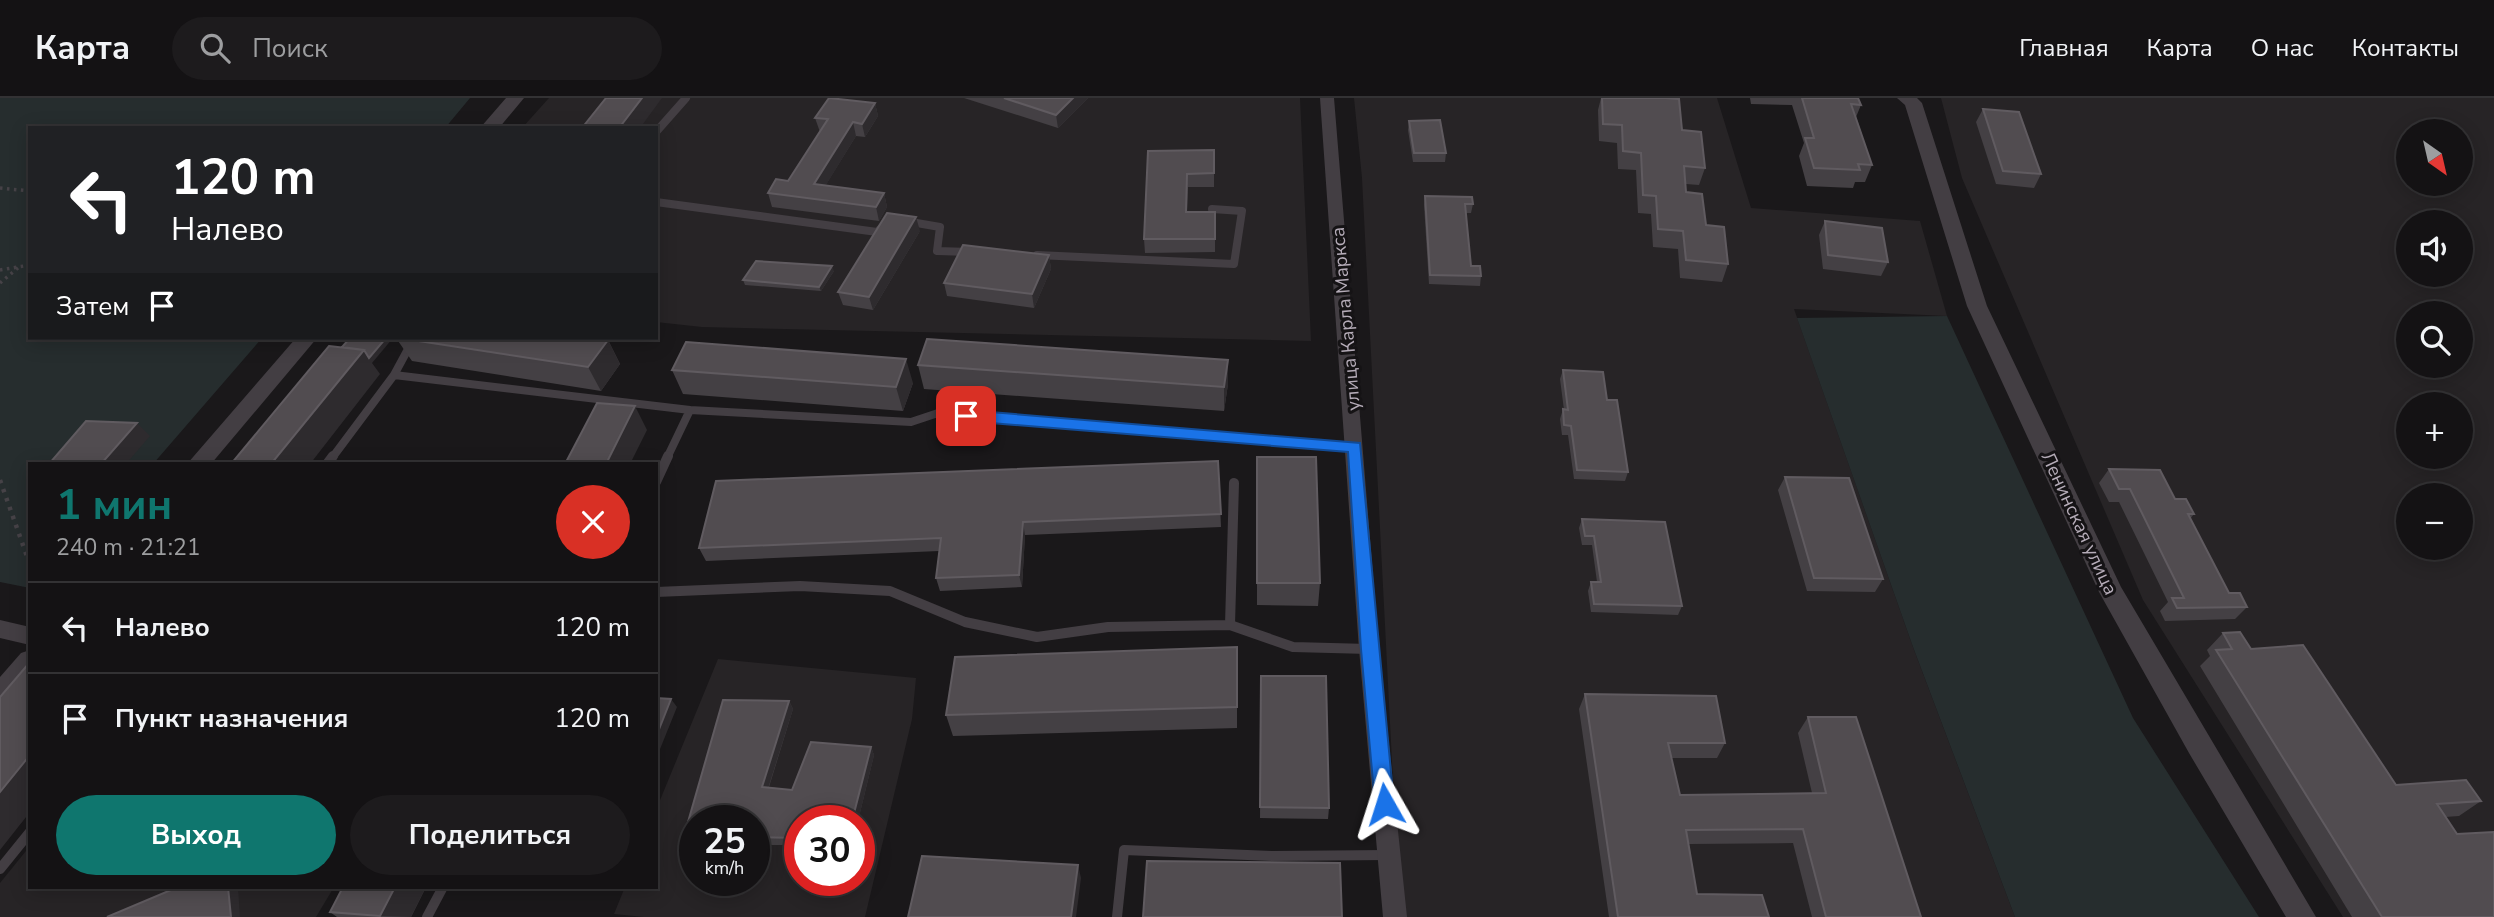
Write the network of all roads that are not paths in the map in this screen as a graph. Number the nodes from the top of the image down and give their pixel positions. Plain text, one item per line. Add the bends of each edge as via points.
1 (514, 98) edge
2 (686, 98) edge
3 (1327, 98) edge
4 (1910, 100) edge
5 (491, 126) edge
6 (658, 130) edge
7 (658, 202) edge
8 (1212, 209) edge
9 (978, 253) edge
10 (1032, 255) edge
11 (305, 340) edge
12 (413, 340) edge
13 (394, 375) junction
14 (690, 410) junction
15 (1355, 447) junction
16 (200, 462) edge
17 (329, 462) edge
18 (658, 478) edge
19 (1234, 483) dead end
20 (658, 593) edge
21 (1230, 625) junction
22 (0, 629) edge
23 (28, 636) edge
24 (1369, 649) junction
25 (28, 662) edge
26 (0, 695) edge
27 (28, 834) edge
28 (1390, 855) junction
29 (0, 869) edge
30 (442, 889) edge
31 (427, 917) edge
32 (1117, 917) edge
33 (1395, 917) edge
34 (2302, 917) edge

1 - 5 street
2 - 6 lane
3 - 15 street, улица Карла Маркса
4 - 34 street, Ленинская улица via 1977,306 2111,592
7 - 9 lane via 877,232 891,218 940,227 937,251
8 - 10 lane via 1242,211 1234,264
11 - 16 street
12 - 13 lane
13 - 14 lane
13 - 17 lane
14 - 15 lane via 911,422 938,413
14 - 18 lane
15 - 24 street, улица Карла Маркса
19 - 21 lane
20 - 21 lane via 800,586 890,590 965,622 1037,637 1108,626
21 - 24 lane via 1293,647
22 - 23 street
24 - 28 street, улица Карла Маркса
25 - 26 street
27 - 29 lane
28 - 32 lane via 1124,850
28 - 33 street, улица Карла Маркса
30 - 31 lane

